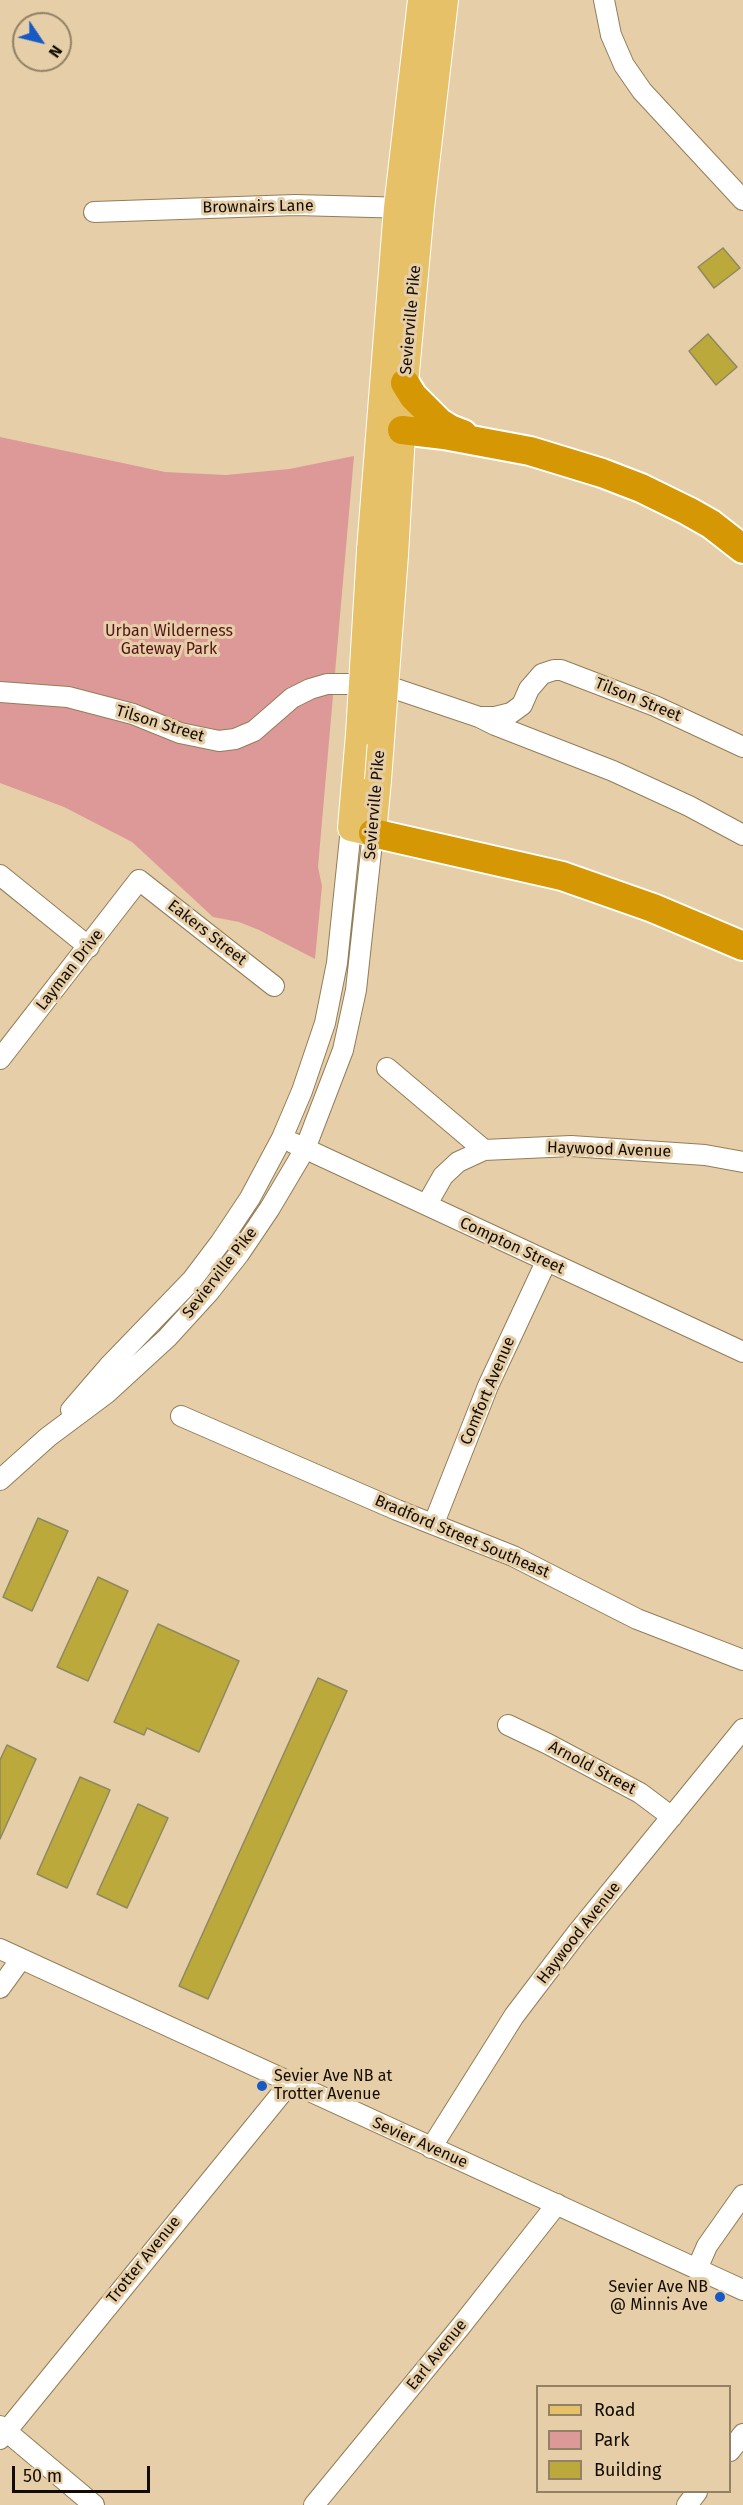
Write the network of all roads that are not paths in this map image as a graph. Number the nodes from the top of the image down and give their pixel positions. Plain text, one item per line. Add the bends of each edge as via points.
1 (421, 0) edge
2 (445, 0) edge
3 (604, 0) edge
4 (743, 200) edge
5 (409, 208) junction
6 (94, 212) dead end
7 (405, 384) junction
8 (390, 429) junction
9 (494, 444) junction
10 (711, 525) junction
11 (743, 538) edge
12 (743, 549) edge
13 (0, 692) edge
14 (522, 705) junction
15 (478, 717) junction
16 (540, 742) junction
17 (743, 747) edge
18 (362, 830) junction
19 (743, 835) edge
20 (0, 875) edge
21 (139, 880) joint
22 (89, 946) junction
23 (743, 946) edge
24 (274, 986) dead end
25 (0, 1059) edge
26 (387, 1068) dead end
27 (282, 1138) junction
28 (304, 1149) junction
29 (484, 1150) junction
30 (743, 1162) edge
31 (427, 1204) junction
32 (546, 1262) junction
33 (743, 1352) edge
34 (181, 1416) dead end
35 (48, 1437) junction
36 (0, 1480) edge
37 (434, 1523) junction
38 (743, 1660) edge
39 (508, 1725) dead end
40 (743, 1729) edge
41 (672, 1817) junction
42 (0, 1949) edge
43 (21, 1959) junction
44 (0, 1988) edge
45 (290, 2083) junction
46 (431, 2148) junction
47 (743, 2194) edge
48 (557, 2204) junction
49 (697, 2269) junction
50 (743, 2290) edge
51 (2, 2432) edge
52 (743, 2434) edge
53 (731, 2449) edge
54 (697, 2493) edge
55 (94, 2505) edge
56 (314, 2505) edge
57 (687, 2505) edge

1 - 5 main road, Sevierville Pike
2 - 5 main road, Sevierville Pike
3 - 4 street via 611,35 624,65 642,91
5 - 6 street, Brownairs Lane via 295,205
5 - 7 main road, Sevierville Pike
5 - 8 main road, Sevierville Pike
7 - 8 main road, Sevierville Pike
7 - 9 highway via 450,429
8 - 9 highway
8 - 18 main road, Sevierville Pike, bridge via 370,550 358,734
8 - 18 main road, Sevierville Pike, bridge via 395,555 378,780
9 - 10 highway via 602,473 641,488
10 - 11 highway
10 - 12 highway
13 - 15 street, Tilson Street via 68,697 133,714 180,733 219,741 254,731 292,698 327,684 370,684 396,689
14 - 15 street, Tilson Street via 504,716
14 - 16 street via 525,720
14 - 17 street, Tilson Street via 542,674 554,670 570,672
15 - 16 street, Tilson Street
16 - 19 street, Tilson Street via 650,787
18 - 23 highway via 562,876
18 - 27 street, Sevierville Pike via 325,1023
18 - 28 street, Sevierville Pike via 356,990 343,1050
20 - 22 street
21 - 22 street, Layman Drive
21 - 24 street, Eakers Street
22 - 25 street, Layman Drive
26 - 29 street
27 - 28 street, Compton Street
27 - 35 street, Sevierville Pike via 250,1198 192,1280 109,1366
28 - 31 street, Compton Street
28 - 35 street, Sevierville Pike via 270,1208 210,1292 107,1394
29 - 30 street, Haywood Avenue via 571,1146 705,1155
29 - 31 street, Haywood Avenue via 458,1162 443,1176
31 - 32 street, Compton Street
32 - 33 street, Compton Street
32 - 37 street, Comfort Avenue via 488,1386
34 - 37 street, Bradford Street Southeast
35 - 36 street, Sevierville Pike
37 - 38 street, Bradford Street Southeast via 513,1556 637,1619
39 - 41 street, Arnold Street via 640,1793
40 - 41 street, Haywood Avenue
41 - 46 street, Haywood Avenue via 514,2016
42 - 43 street, Sevier Avenue
43 - 44 street
43 - 45 street, Sevier Avenue
45 - 46 street, Sevier Avenue
45 - 51 street, Trotter Avenue
46 - 48 street, Sevier Avenue
47 - 49 street
48 - 49 street, Sevier Avenue
48 - 56 street, Earl Avenue
49 - 50 street, Sevier Avenue
51 - 55 street
52 - 53 street
54 - 57 street

